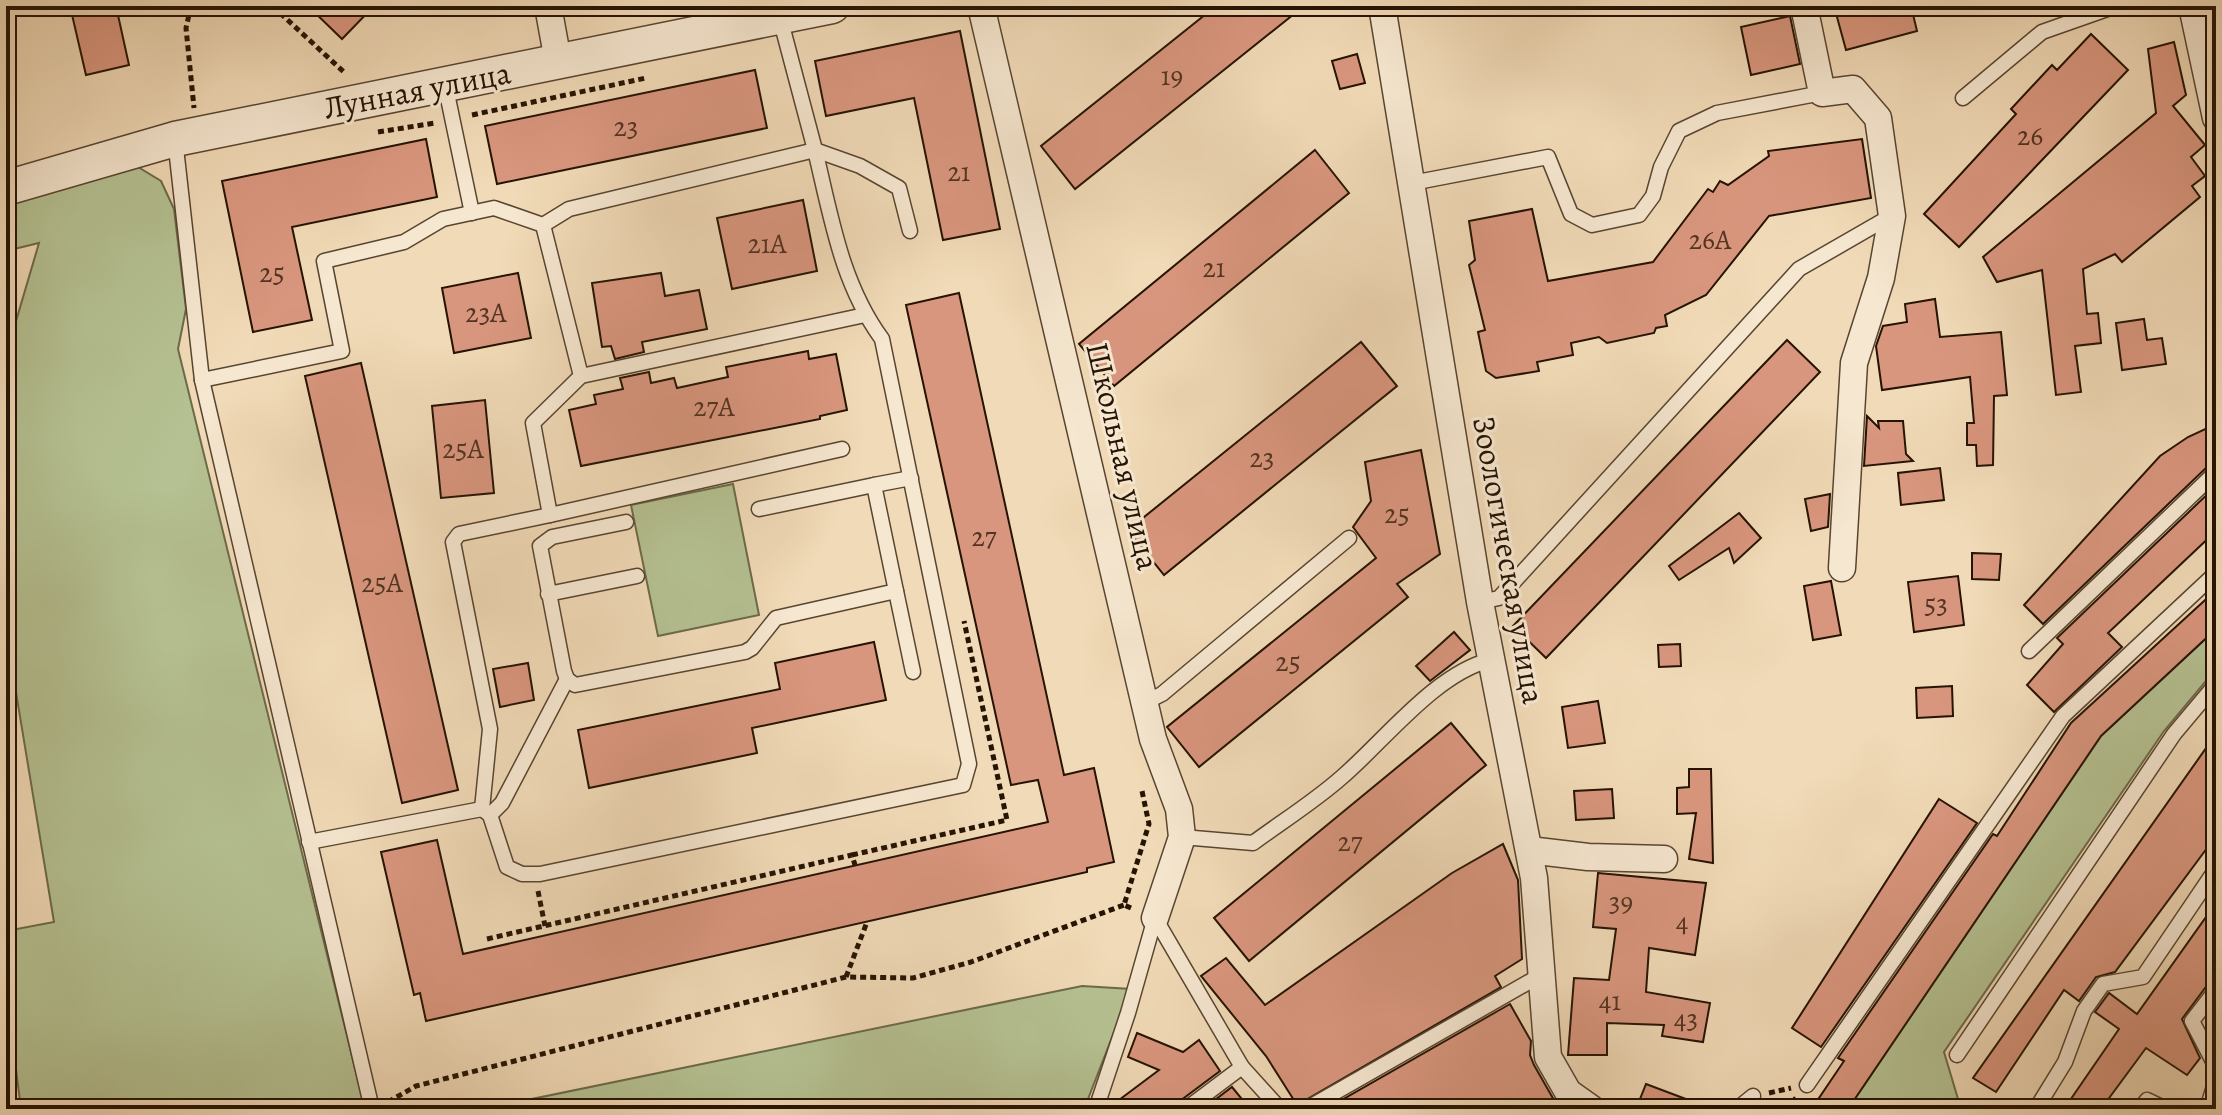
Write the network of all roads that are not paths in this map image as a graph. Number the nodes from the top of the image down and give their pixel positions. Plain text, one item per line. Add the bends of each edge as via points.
1 (548, 6) edge
2 (832, 6) edge
3 (981, 6) edge
4 (1382, 6) edge
5 (1804, 6) edge
6 (2116, 6) edge
7 (2192, 6) edge
8 (780, 18) junction
9 (558, 61) junction
10 (445, 84) junction
11 (1822, 93) junction
12 (1963, 98) dead end
13 (2216, 118) edge
14 (175, 139) junction
15 (815, 150) junction
16 (1412, 183) junction
17 (6, 188) edge
18 (472, 213) junction
19 (1892, 216) junction
20 (543, 225) junction
21 (910, 231) dead end
22 (865, 315) junction
23 (581, 376) junction
24 (202, 380) junction
25 (842, 449) dead end
26 (2216, 472) edge
27 (911, 478) junction
28 (874, 485) junction
29 (759, 509) dead end
30 (550, 515) junction
31 (626, 522) dead end
32 (1349, 538) dead end
33 (1842, 568) dead end
34 (2216, 573) edge
35 (637, 576) dead end
36 (896, 591) junction
37 (548, 594) junction
38 (1480, 602) junction
39 (2029, 651) dead end
40 (1490, 660) junction
41 (913, 672) dead end
42 (567, 679) junction
43 (2216, 684) edge
44 (1146, 702) junction
45 (486, 812) junction
46 (1182, 837) junction
47 (309, 842) junction
48 (1529, 850) junction
49 (1664, 859) dead end
50 (2216, 869) edge
51 (1155, 918) junction
52 (1541, 975) junction
53 (2216, 990) edge
54 (1957, 1055) dead end
55 (1242, 1067) junction
56 (2216, 1067) edge
57 (2216, 1080) edge
58 (1807, 1085) road end
59 (1753, 1096) road end
60 (374, 1109) edge
61 (1096, 1109) edge
62 (1186, 1109) edge
63 (1280, 1109) edge
64 (1306, 1109) edge
65 (1592, 1109) edge
66 (1737, 1109) edge
67 (2036, 1109) edge
68 (2140, 1109) edge
69 (2166, 1109) edge
70 (2207, 1109) edge

1 - 9 street
2 - 8 street, Лунная улица
3 - 44 street, Школьная улица
4 - 16 street, Зоологическая улица
5 - 11 street
6 - 12 lane via 2042,32
7 - 13 street
8 - 9 street, Лунная улица
8 - 15 lane
9 - 10 street, Лунная улица
10 - 14 street, Лунная улица
10 - 18 lane
11 - 16 lane via 1717,113 1679,131 1653,196 1639,215 1608,222 1592,225 1571,214 1548,157
11 - 19 street via 1853,89 1878,118
14 - 17 street, Лунная улица
14 - 24 lane
15 - 20 lane via 569,209
15 - 21 lane via 899,188
15 - 22 lane via 844,268
16 - 38 street, Зоологическая улица
18 - 20 lane via 494,208
18 - 24 lane via 443,219 404,242 324,261 342,351
19 - 33 street via 1881,278 1854,363
19 - 38 lane via 1799,269 1499,598
20 - 23 lane
22 - 23 lane
22 - 27 lane via 882,339
23 - 30 lane via 533,423
24 - 47 lane
25 - 30 lane
26 - 39 lane
27 - 28 lane
27 - 45 lane via 969,764 963,785 535,874 507,867
28 - 29 lane
28 - 36 lane
30 - 45 lane via 459,534 453,542 490,729
31 - 37 lane via 545,540 540,554
32 - 44 lane
34 - 58 lane via 2063,716
35 - 37 lane
36 - 41 lane
36 - 42 lane via 776,618 745,652 583,685
37 - 42 lane
38 - 40 street, Зоологическая улица
40 - 46 lane via 1468,666 1342,778 1253,843
40 - 48 street, Зоологическая улица
42 - 45 lane via 502,803
43 - 54 lane via 2174,734
44 - 46 street, Школьная улица via 1153,739 1179,809
45 - 47 lane
46 - 51 street, Школьная улица
47 - 60 lane
48 - 49 street
48 - 52 street, Зоологическая улица
50 - 67 lane via 2143,977 2103,984
51 - 55 lane
51 - 61 lane
52 - 64 lane
52 - 65 street, Зоологическая улица via 1548,1057 1568,1092
53 - 56 lane via 2192,1021
55 - 62 lane
55 - 63 lane
57 - 70 lane
59 - 66 lane
68 - 69 lane via 2147,1100

